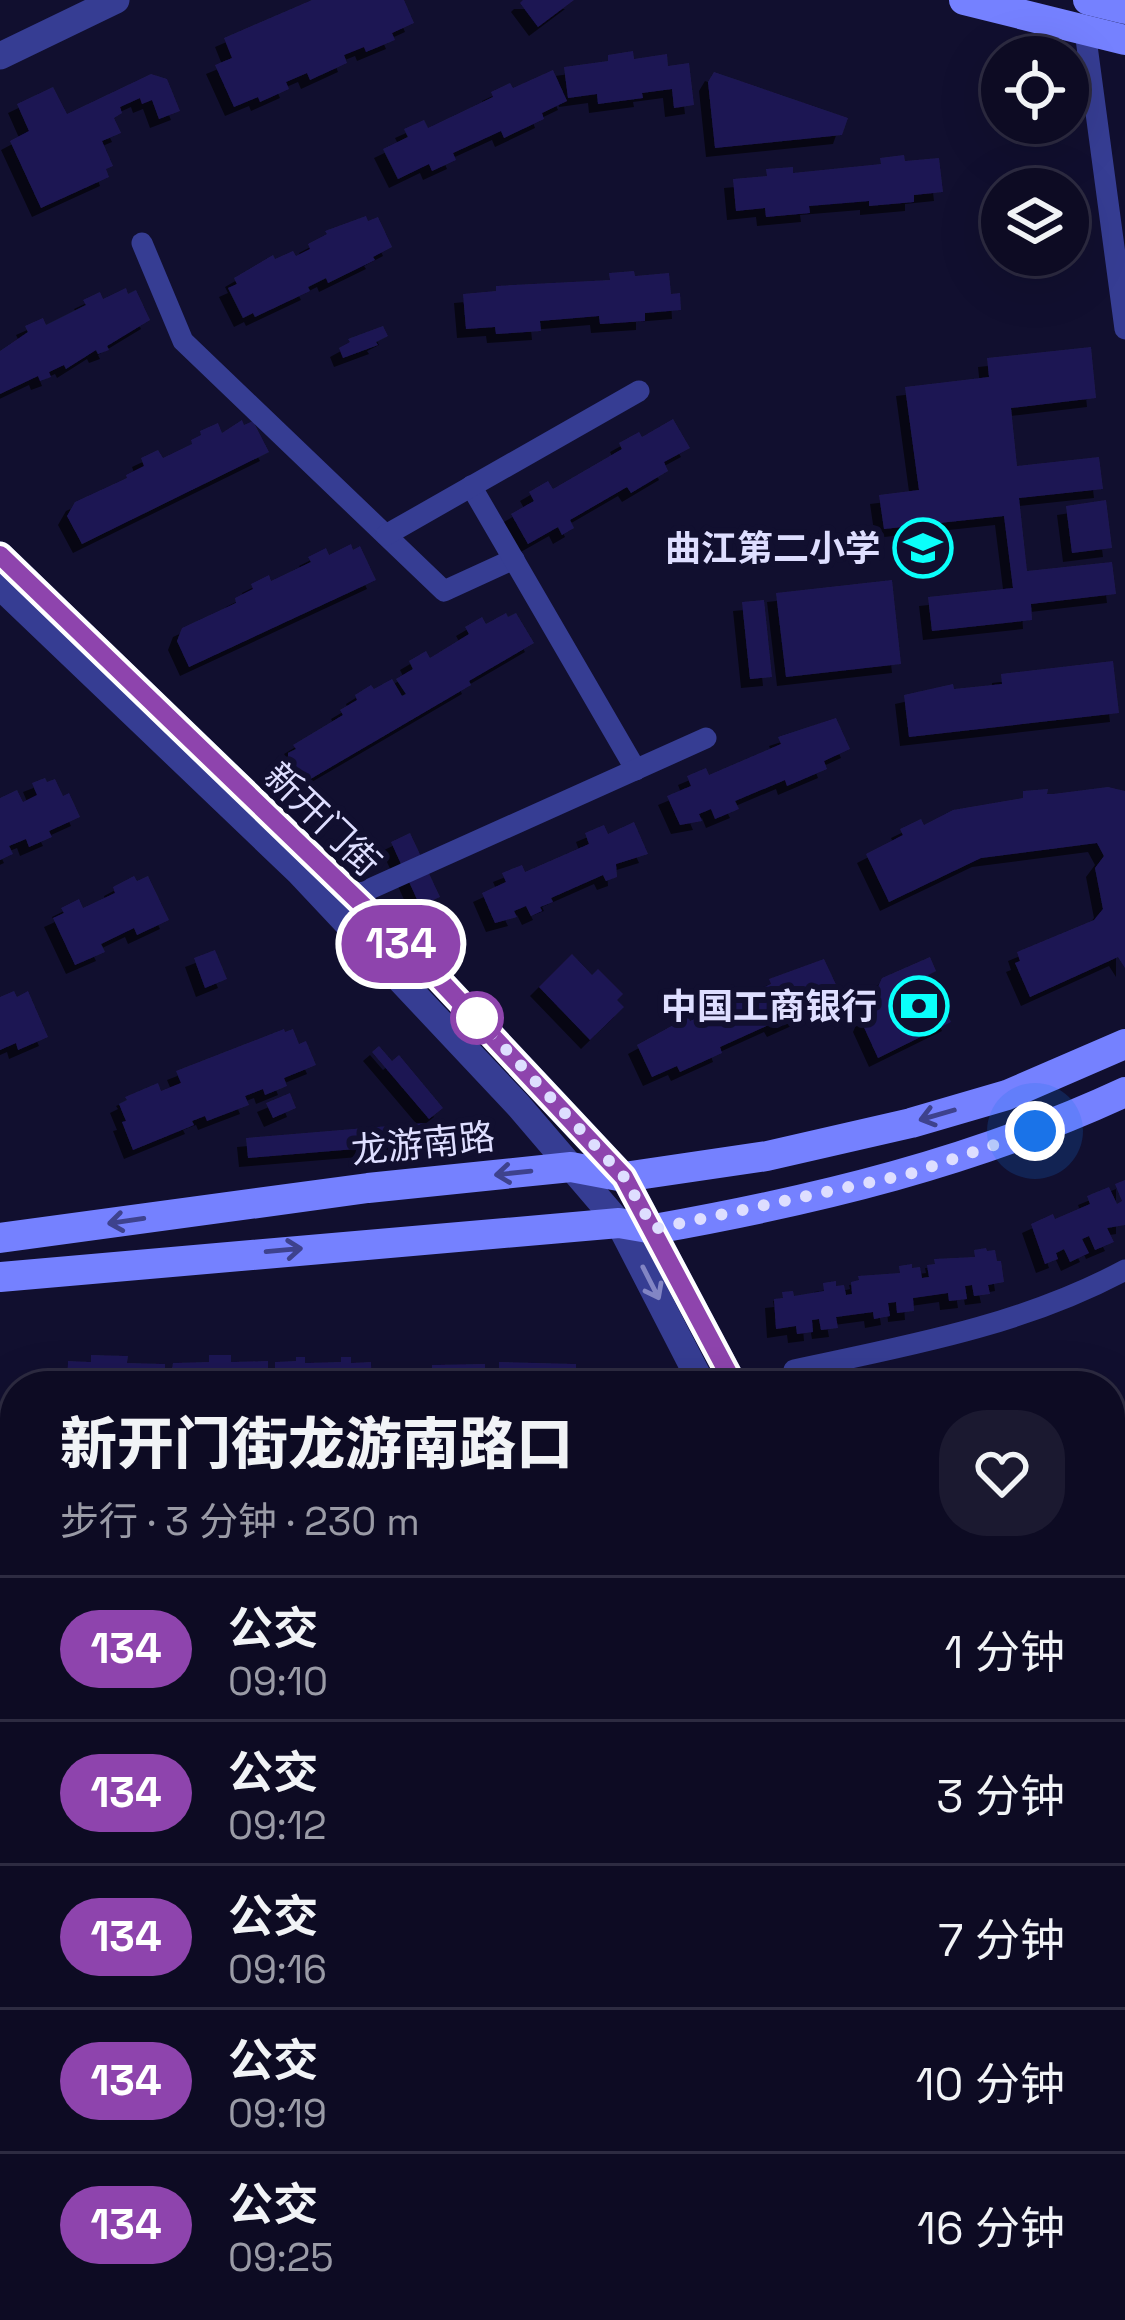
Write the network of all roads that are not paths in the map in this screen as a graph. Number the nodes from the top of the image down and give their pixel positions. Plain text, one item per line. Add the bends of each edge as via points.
1 (116, 0) edge
2 (964, 0) edge
3 (1125, 9) edge
4 (1086, 15) edge
5 (1125, 40) edge
6 (0, 56) edge
7 (142, 243) dead end
8 (1123, 293) edge
9 (1125, 329) edge
10 (639, 391) dead end
11 (471, 486) junction
12 (386, 535) junction
13 (0, 555) edge
14 (514, 559) junction
15 (0, 586) edge
16 (706, 738) dead end
17 (636, 770) junction
18 (352, 898) junction
19 (1125, 1045) edge
20 (1125, 1092) edge
21 (571, 1167) junction
22 (624, 1177) junction
23 (619, 1222) junction
24 (654, 1229) junction
25 (0, 1238) edge
26 (1125, 1270) edge
27 (0, 1277) edge
28 (794, 1370) dead end
29 (695, 1371) edge
30 (727, 1371) edge

1 - 6 street
2 - 4 main road
3 - 4 main road
4 - 5 main road
4 - 8 street
7 - 12 street via 183,340
8 - 9 street
10 - 11 street
11 - 12 street
11 - 14 street
12 - 14 street via 444,591
13 - 18 street, 新开门街
14 - 17 street
15 - 21 street, 新开门街 via 299,872
16 - 17 street
17 - 18 street
18 - 22 street, 新开门街
19 -> 22 main road, 龙游南路 via 1007,1095 911,1123
20 - 24 main road via 909,1174
21 - 22 main road, 龙游南路
21 - 23 street, 新开门街
21 -> 25 main road, 龙游南路
22 - 24 street, 新开门街
23 - 24 main road
27 -> 23 main road
23 -> 29 street, 新开门街
24 - 30 street, 新开门街
26 - 28 street via 1071,1299

